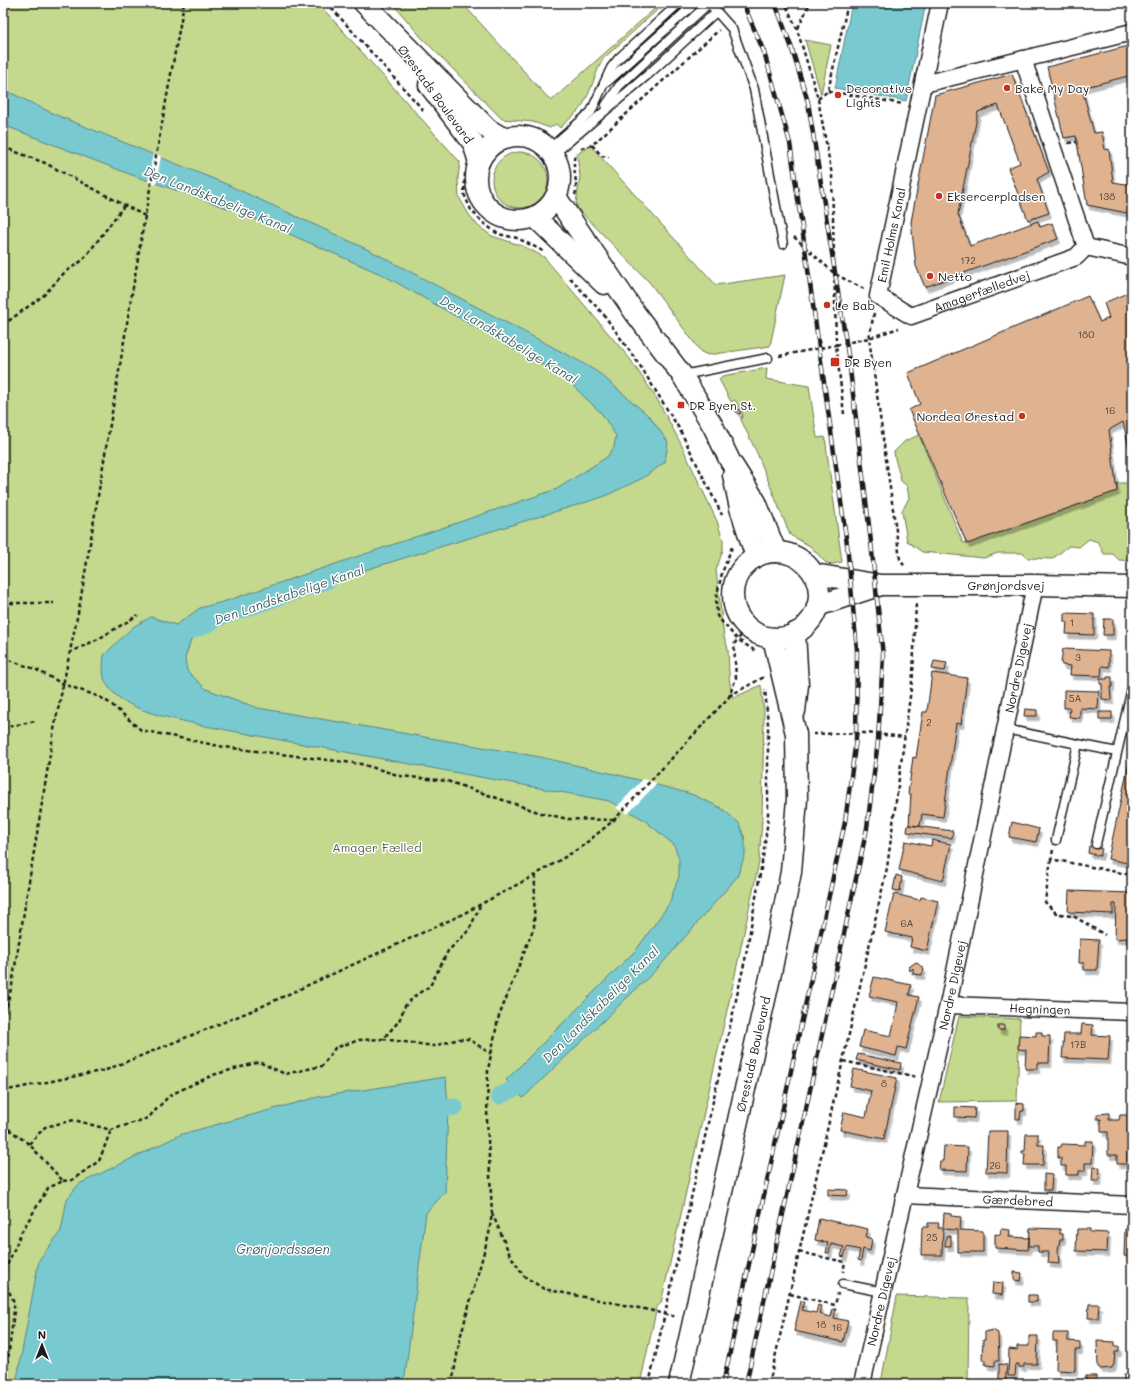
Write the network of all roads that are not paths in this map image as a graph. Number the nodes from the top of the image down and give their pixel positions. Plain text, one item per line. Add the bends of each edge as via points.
1 (364, 3) edge
2 (679, 3) edge
3 (692, 3) edge
4 (940, 3) edge
5 (708, 4) edge
6 (717, 11) junction
7 (388, 28) junction
8 (1132, 32) edge
9 (1023, 59) junction
10 (605, 84) junction
11 (924, 84) junction
12 (600, 114) junction
13 (503, 138) junction
14 (551, 152) junction
15 (472, 166) junction
16 (565, 198) junction
17 (535, 217) junction
18 (783, 244) road end
19 (1086, 247) junction
20 (1132, 257) edge
21 (878, 296) joint
22 (634, 313) junction
23 (768, 358) road end
24 (682, 375) junction
25 (730, 462) junction
26 (776, 552) junction
27 (756, 557) junction
28 (814, 574) junction
29 (1035, 584) junction
30 (881, 585) junction
31 (1132, 587) edge
32 (817, 606) junction
33 (796, 633) junction
34 (773, 638) junction
35 (1132, 688) edge
36 (795, 727) junction
37 (1005, 729) junction
38 (1078, 744) junction
39 (1117, 752) junction
40 (1056, 840) road end
41 (1096, 844) dead end
42 (948, 1005) junction
43 (1132, 1012) edge
44 (905, 1196) junction
45 (1132, 1205) edge
46 (842, 1283) road end
47 (883, 1292) junction
48 (679, 1384) edge
49 (862, 1384) edge

1 - 7 street, Ørestads Boulevard
2 - 10 lane via 619,58 611,68
3 - 10 lane via 691,7
4 - 11 street, Emil Holms Kanal
5 - 6 lane
5 - 12 lane via 620,86
6 - 12 lane via 652,72
6 - 18 lane via 738,43 754,90
7 - 13 street, Ørestads Boulevard via 488,130
7 - 15 street, Ørestads Boulevard via 472,143
8 - 9 street
9 - 11 street
9 - 19 street
10 - 14 lane via 591,112
11 - 21 street, Emil Holms Kanal
12 - 14 lane
13 - 14 street via 528,137
13 - 15 street via 493,144
14 - 16 street via 560,172 560,185
15 - 17 street via 477,191 484,204 494,213 507,219 522,221
16 - 17 street
16 - 22 street
17 - 22 street
19 - 20 street
19 - 21 street, Amagerfælledvej via 1076,257 911,316
22 - 24 street
23 - 24 lane
24 - 25 street via 713,426
25 - 26 street via 756,502
25 - 27 street via 740,508
26 - 27 street
26 - 28 street via 798,558
27 - 34 street via 740,572 735,582 733,593 737,614 742,633
28 - 30 street, Grønjordsvej
28 - 32 street via 818,585
29 - 30 street, Grønjordsvej
29 - 31 street, Grønjordsvej
29 - 37 street, Nordre Digevej
30 - 32 street, Grønjordsvej
32 - 33 street via 813,617
33 - 34 street
33 - 36 street, Ørestads Boulevard via 798,685
34 - 36 street, Ørestads Boulevard
35 - 39 lane
36 - 48 street, Ørestads Boulevard via 797,799 791,872 771,973
37 - 38 lane
37 - 42 street, Nordre Digevej
38 - 39 lane
38 - 40 lane
39 - 41 lane
42 - 43 street, Hegningen
42 - 44 street, Nordre Digevej
44 - 45 street, Gærdebred
44 - 47 street, Nordre Digevej
46 - 47 lane
47 - 49 street, Nordre Digevej

